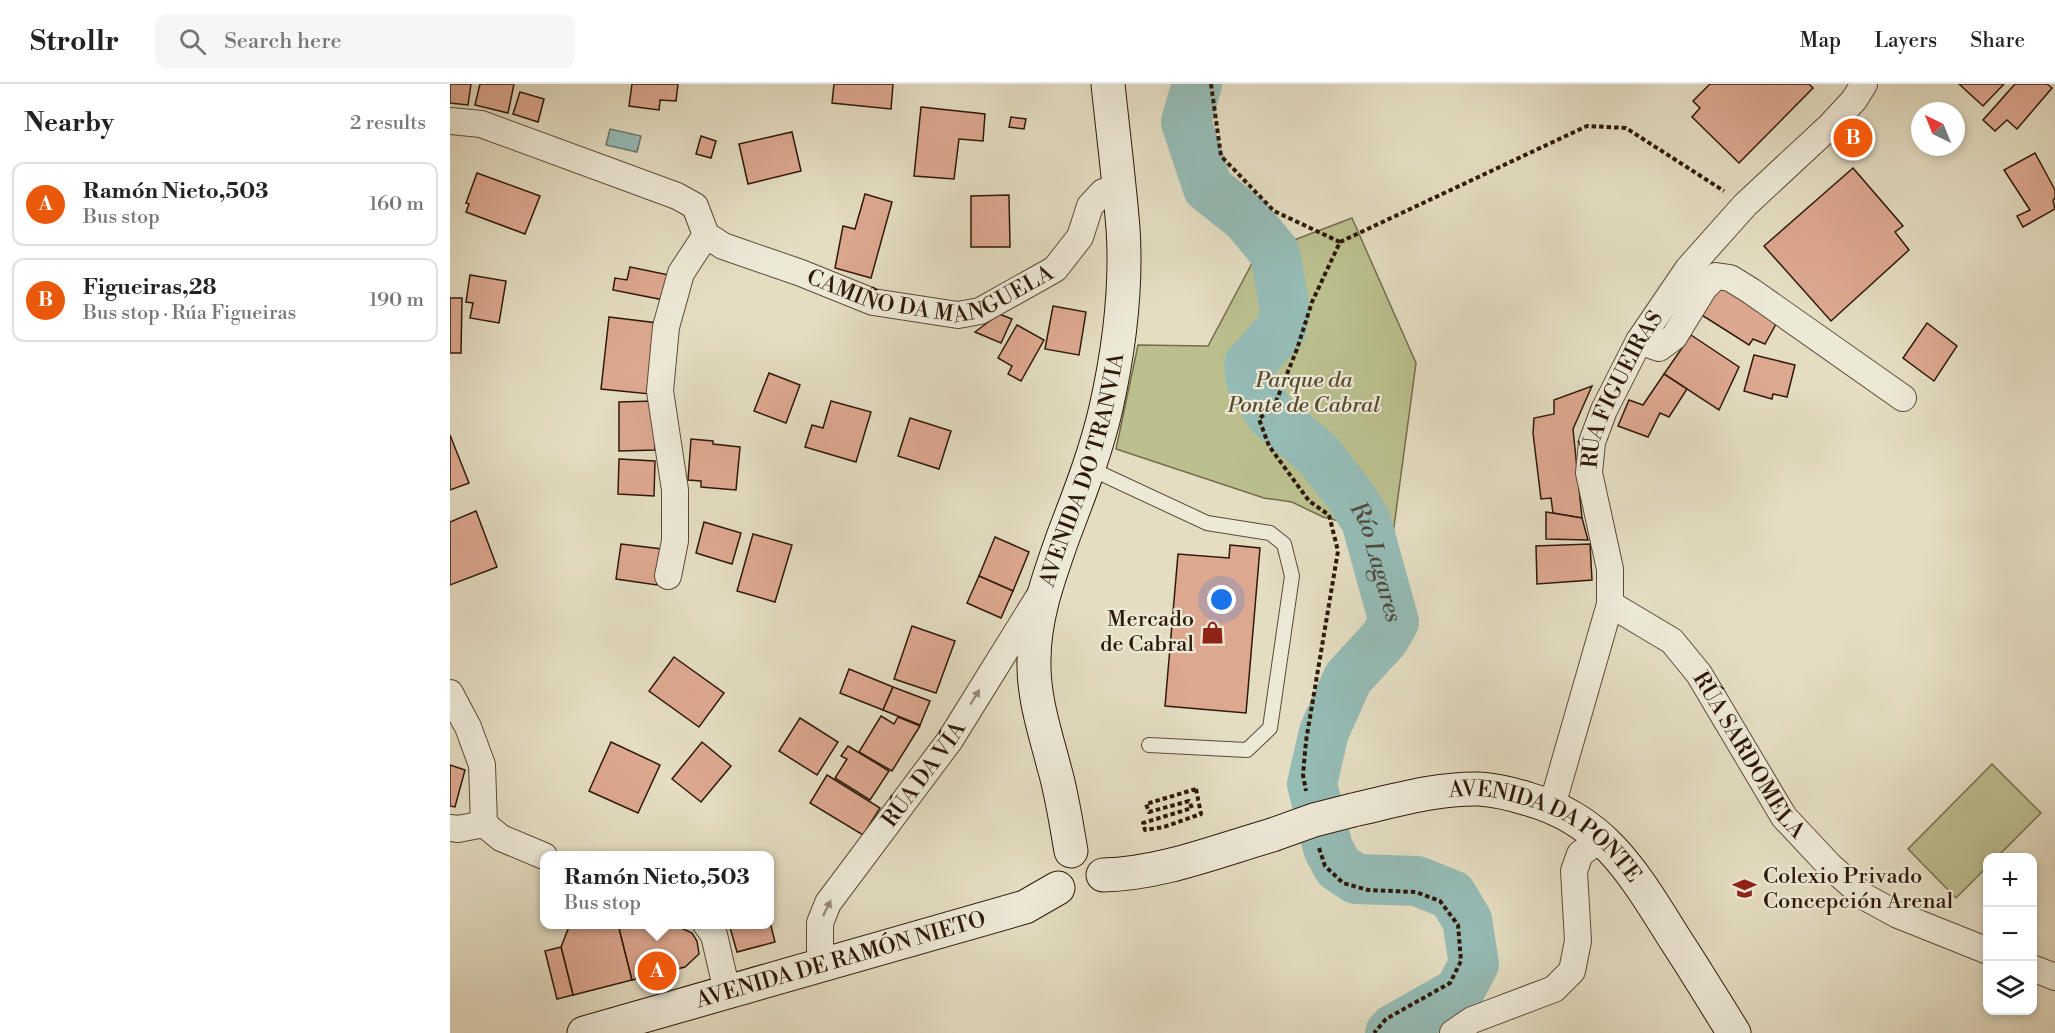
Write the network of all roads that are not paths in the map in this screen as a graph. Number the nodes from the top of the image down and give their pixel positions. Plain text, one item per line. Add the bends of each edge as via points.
1 (1108, 84) edge
2 (1864, 84) edge
3 (450, 121) edge
4 (1118, 187) junction
5 (706, 235) junction
6 (1639, 341) junction
7 (1903, 398) dead end
8 (1089, 468) junction
9 (668, 576) dead end
10 (1045, 587) junction
11 (1610, 604) junction
12 (450, 693) edge
13 (1149, 745) dead end
14 (1552, 806) junction
15 (484, 824) junction
16 (450, 828) edge
17 (1602, 838) junction
18 (1071, 851) junction
19 (540, 854) edge
20 (1103, 875) junction
21 (1058, 888) junction
22 (710, 929) edge
23 (1983, 949) edge
24 (820, 965) junction
25 (2037, 971) edge
26 (2055, 977) edge
27 (727, 991) junction
28 (584, 1033) edge
29 (1453, 1033) edge
30 (1734, 1033) edge

1 - 4 main road, AVENIDA DO TRANVIA
2 - 6 street, RÚA FIGUEIRAS via 1830,126 1744,205 1688,269
3 - 5 street via 481,124 677,196 694,206
4 - 5 street, CAMIÑO DA MANGUELA via 1103,192 1090,206 1080,237 1055,269 980,311 958,315 873,302 723,246
4 - 8 main road, AVENIDA DO TRANVIA via 1123,230 1119,344
5 - 9 street via 681,273 666,327 660,391 675,490 675,541
6 - 7 street via 1659,348 1674,337 1704,288 1716,276 1730,278
6 - 11 street, RÚA FIGUEIRAS via 1592,442 1589,473 1610,569
8 - 10 main road, AVENIDA DO TRANVIA
8 - 13 lane via 1207,523 1270,533 1284,544 1292,576 1270,728 1247,750
10 - 18 main road, AVENIDA DO TRANVIA via 1036,633 1036,693
24 -> 10 street, RÚA DA VÍA via 820,923 828,903 950,740
11 - 14 street, RÚA FIGUEIRAS
11 - 23 street, RÚA SARDOMELA via 1672,641 1699,674 1784,817 1830,866 1865,897 1898,915
12 - 15 street via 482,765
14 - 17 main road, AVENIDA DA PONTE
14 - 20 main road, AVENIDA DA PONTE, bridge via 1479,789 1419,795 1314,820 1171,864 1125,875
15 - 16 street
15 - 19 street via 501,838
17 - 29 street via 1580,854 1574,871 1578,941 1572,971 1554,989 1472,1020
17 - 30 main road, AVENIDA DA PONTE via 1638,879
18 - 20 main road via 1080,850 1096,858
18 - 21 main road via 1055,866
20 - 21 main road via 1094,893 1085,897 1066,895
21 - 24 main road, AVENIDA DE RAMÓN NIETO via 1025,907
22 - 27 street
24 - 27 main road, AVENIDA DE RAMÓN NIETO
25 - 26 street
27 - 28 main road, AVENIDA DE RAMÓN NIETO

